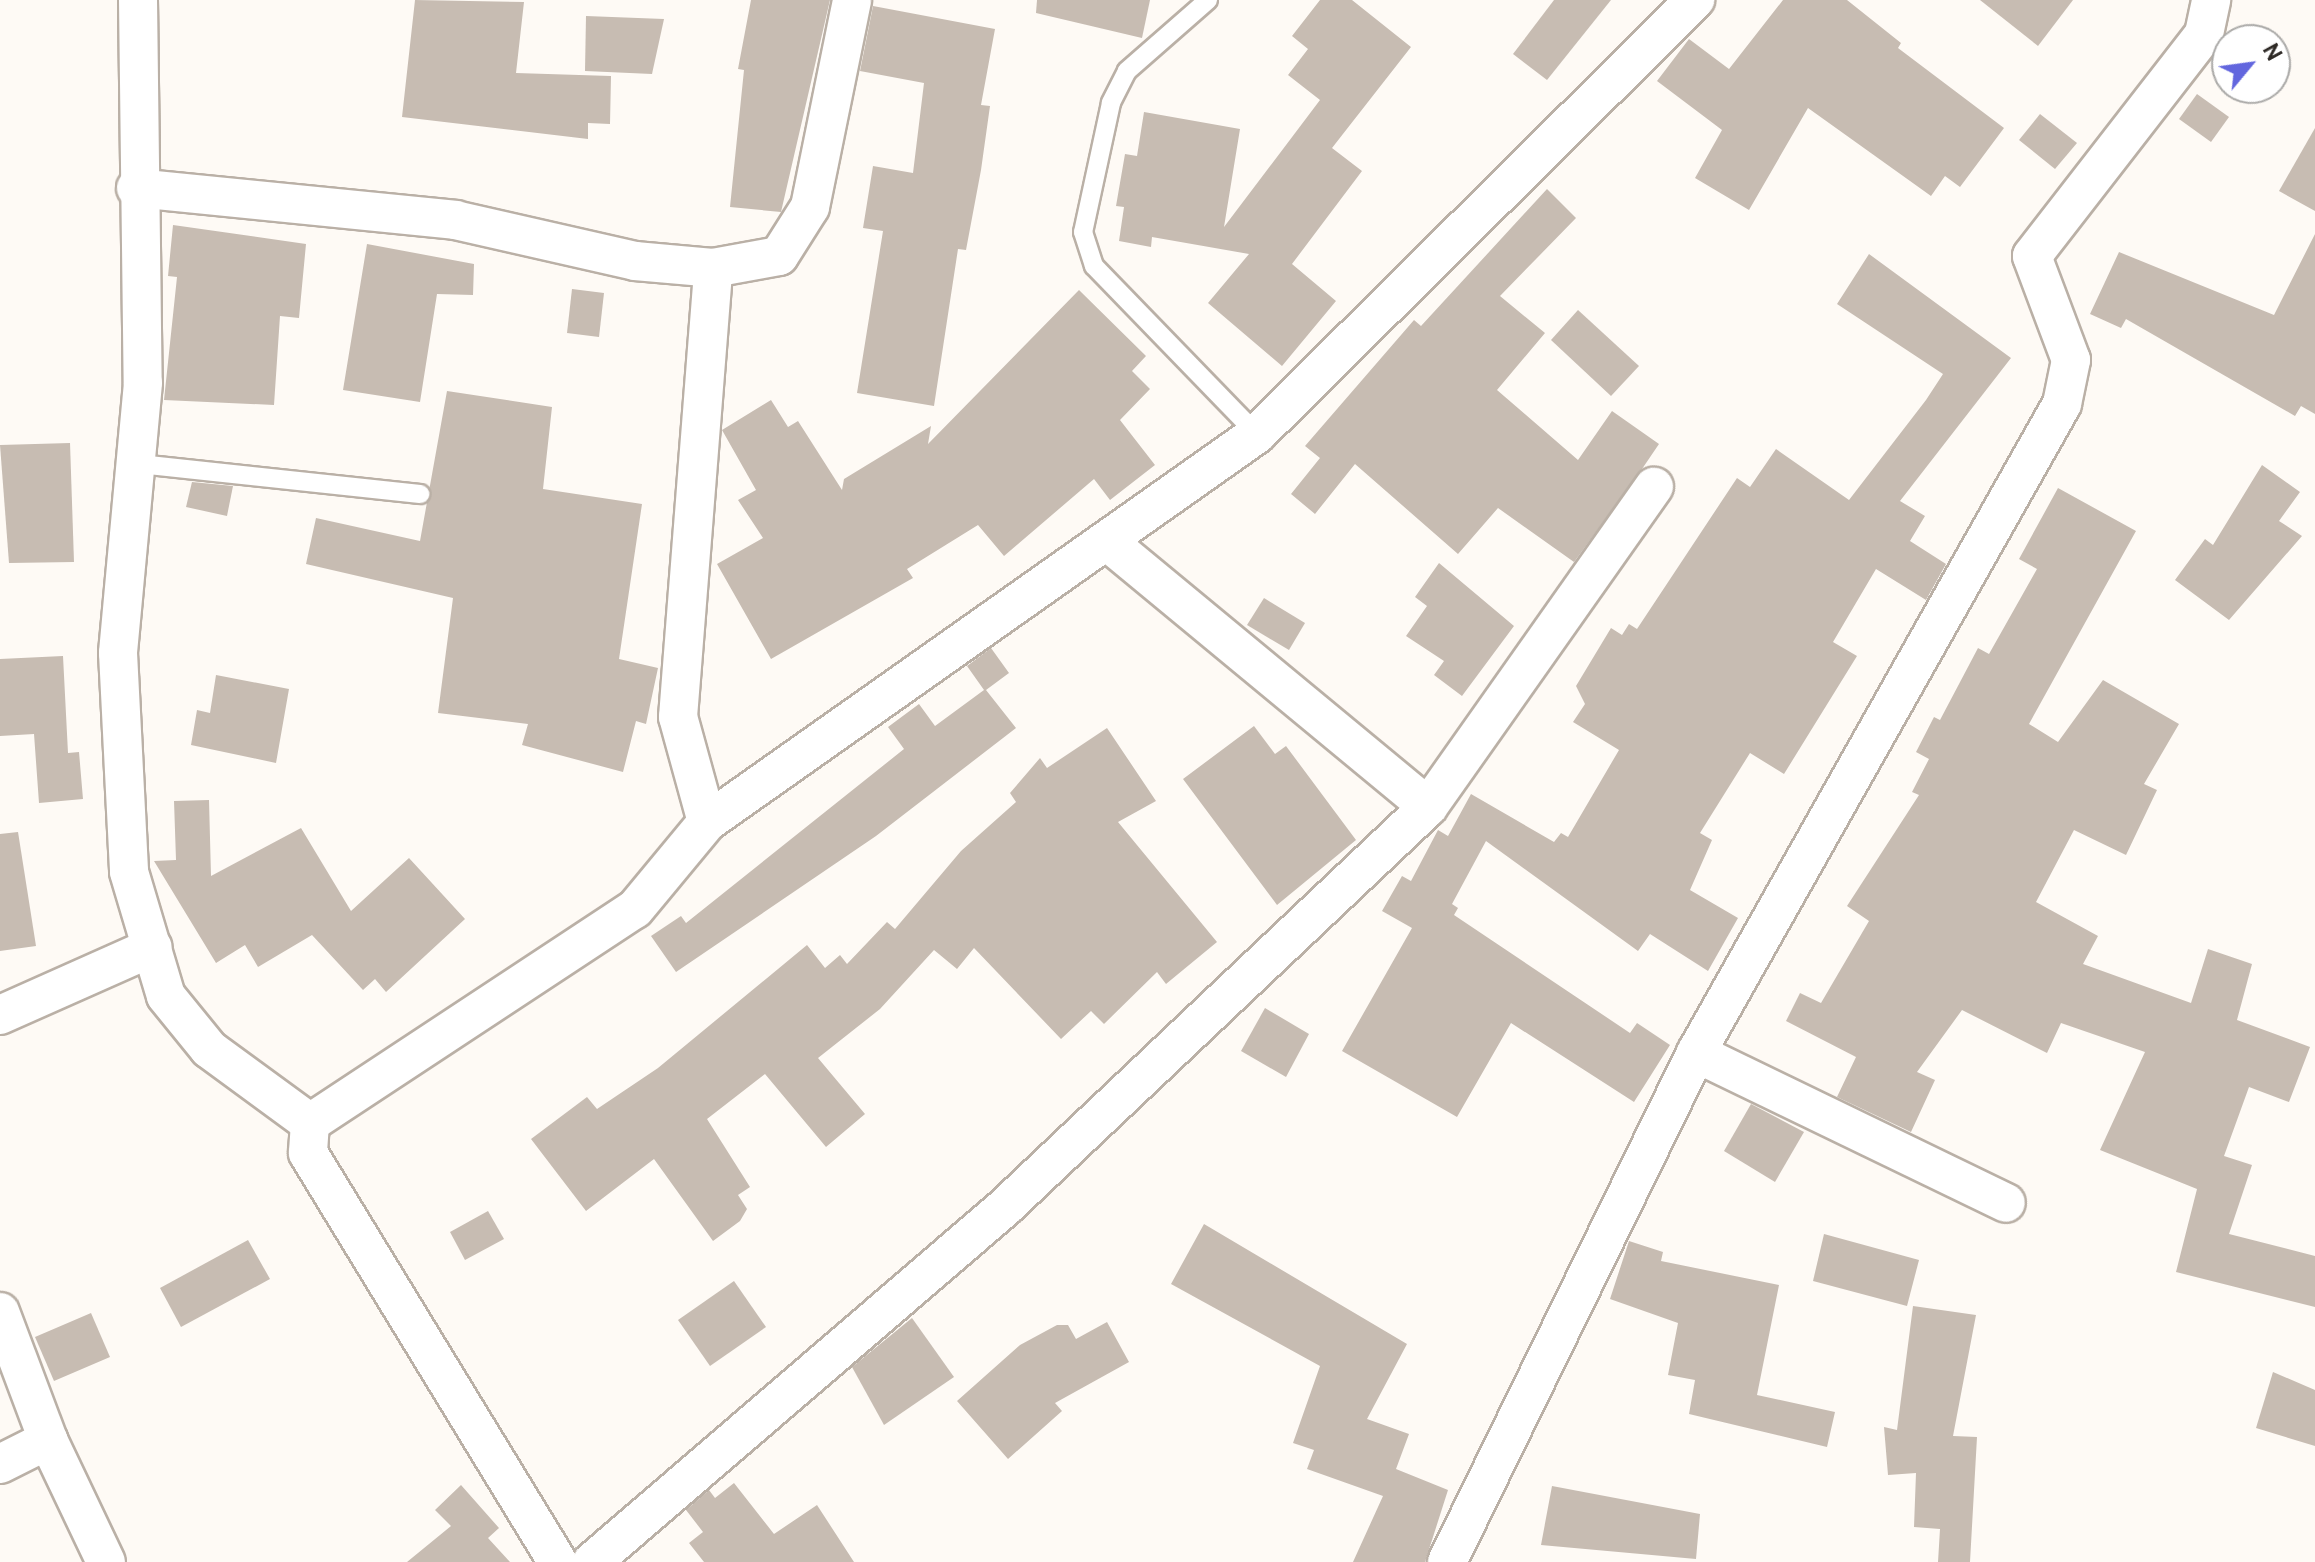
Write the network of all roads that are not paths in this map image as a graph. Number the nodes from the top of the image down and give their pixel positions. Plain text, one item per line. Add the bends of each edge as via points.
1 (138, 0) edge
2 (852, 0) edge
3 (1208, 0) edge
4 (1695, 0) edge
5 (2211, 0) edge
6 (136, 188) junction
7 (713, 268) junction
8 (1257, 434) junction
9 (139, 464) junction
10 (1654, 487) dead end
11 (420, 494) dead end
12 (1108, 542) junction
13 (1428, 807) junction
14 (707, 822) junction
15 (153, 947) junction
16 (0, 1015) edge
17 (1696, 1053) junction
18 (310, 1123) junction
19 (2006, 1203) dead end
20 (0, 1312) edge
21 (48, 1440) junction
22 (0, 1464) edge
23 (106, 1562) edge
24 (558, 1562) edge
25 (592, 1562) edge
26 (1447, 1562) edge

1 - 6 street
2 - 7 street via 810,207 796,238 779,256
3 - 8 lane via 1127,71 1111,103 1083,232 1094,266
4 - 8 street
5 - 17 street via 2204,34 2032,256 2071,360 2062,404
6 - 7 street via 455,220 635,261
6 - 9 street
7 - 14 street via 678,717
8 - 12 street
9 - 11 lane
9 - 15 street via 119,700 129,872
10 - 13 street
12 - 13 street
12 - 14 street
13 - 25 street via 1004,1208
14 - 18 street via 635,909
15 - 16 street
15 - 18 street via 166,996 209,1049
17 - 19 street
17 - 26 street
18 - 24 street via 308,1153
20 - 21 street
21 - 22 street
21 - 23 street

